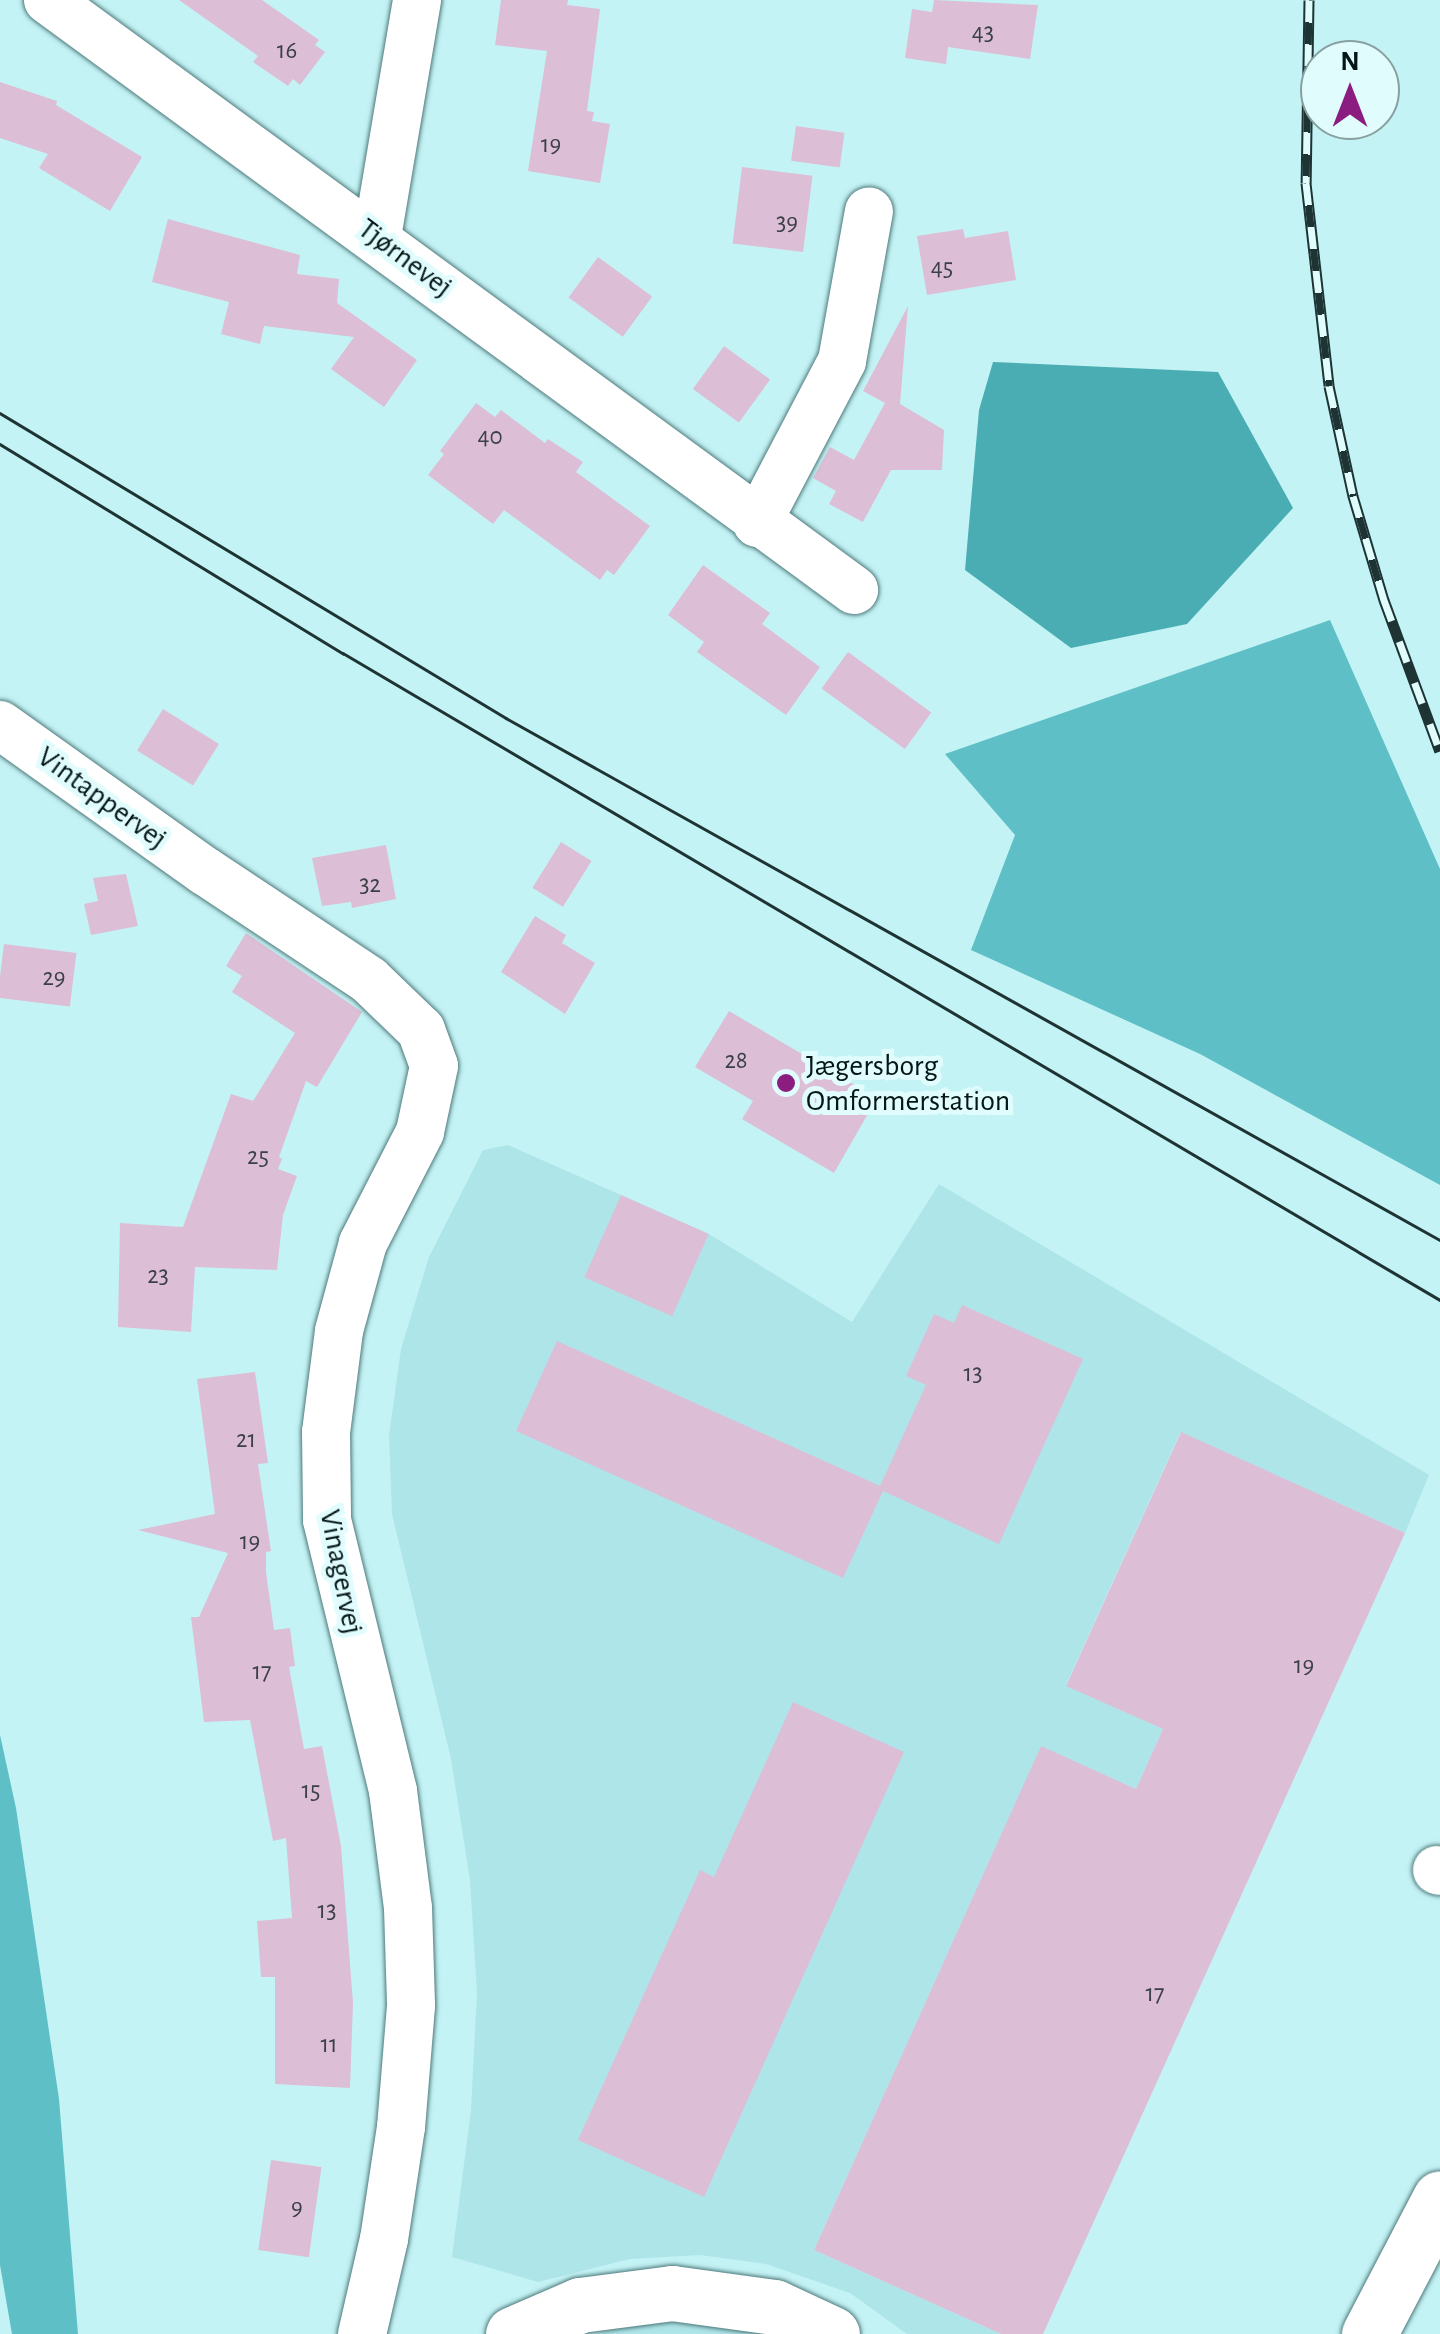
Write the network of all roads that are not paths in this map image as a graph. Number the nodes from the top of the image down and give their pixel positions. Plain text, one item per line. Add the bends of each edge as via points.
1 (48, 0) edge
2 (416, 0) edge
3 (869, 211) dead end
4 (377, 237) junction
5 (757, 523) junction
6 (854, 590) dead end
7 (0, 724) edge
8 (205, 871) joint
9 (1440, 2198) edge
10 (362, 2334) edge
11 (514, 2334) edge
12 (832, 2334) edge
13 (1369, 2334) edge

1 - 4 street, Tjørnevej
2 - 4 street
3 - 5 street via 842,361
4 - 5 street, Tjørnevej
5 - 6 street, Tjørnevej
7 - 8 street, Vintappervej
8 - 10 street, Vinagervej via 369,980 421,1030 434,1066 420,1132 363,1243 339,1332 326,1432 327,1520 394,1791 408,1908 411,2006 402,2127
9 - 13 highway
11 - 12 highway via 580,2305 672,2293 774,2308

